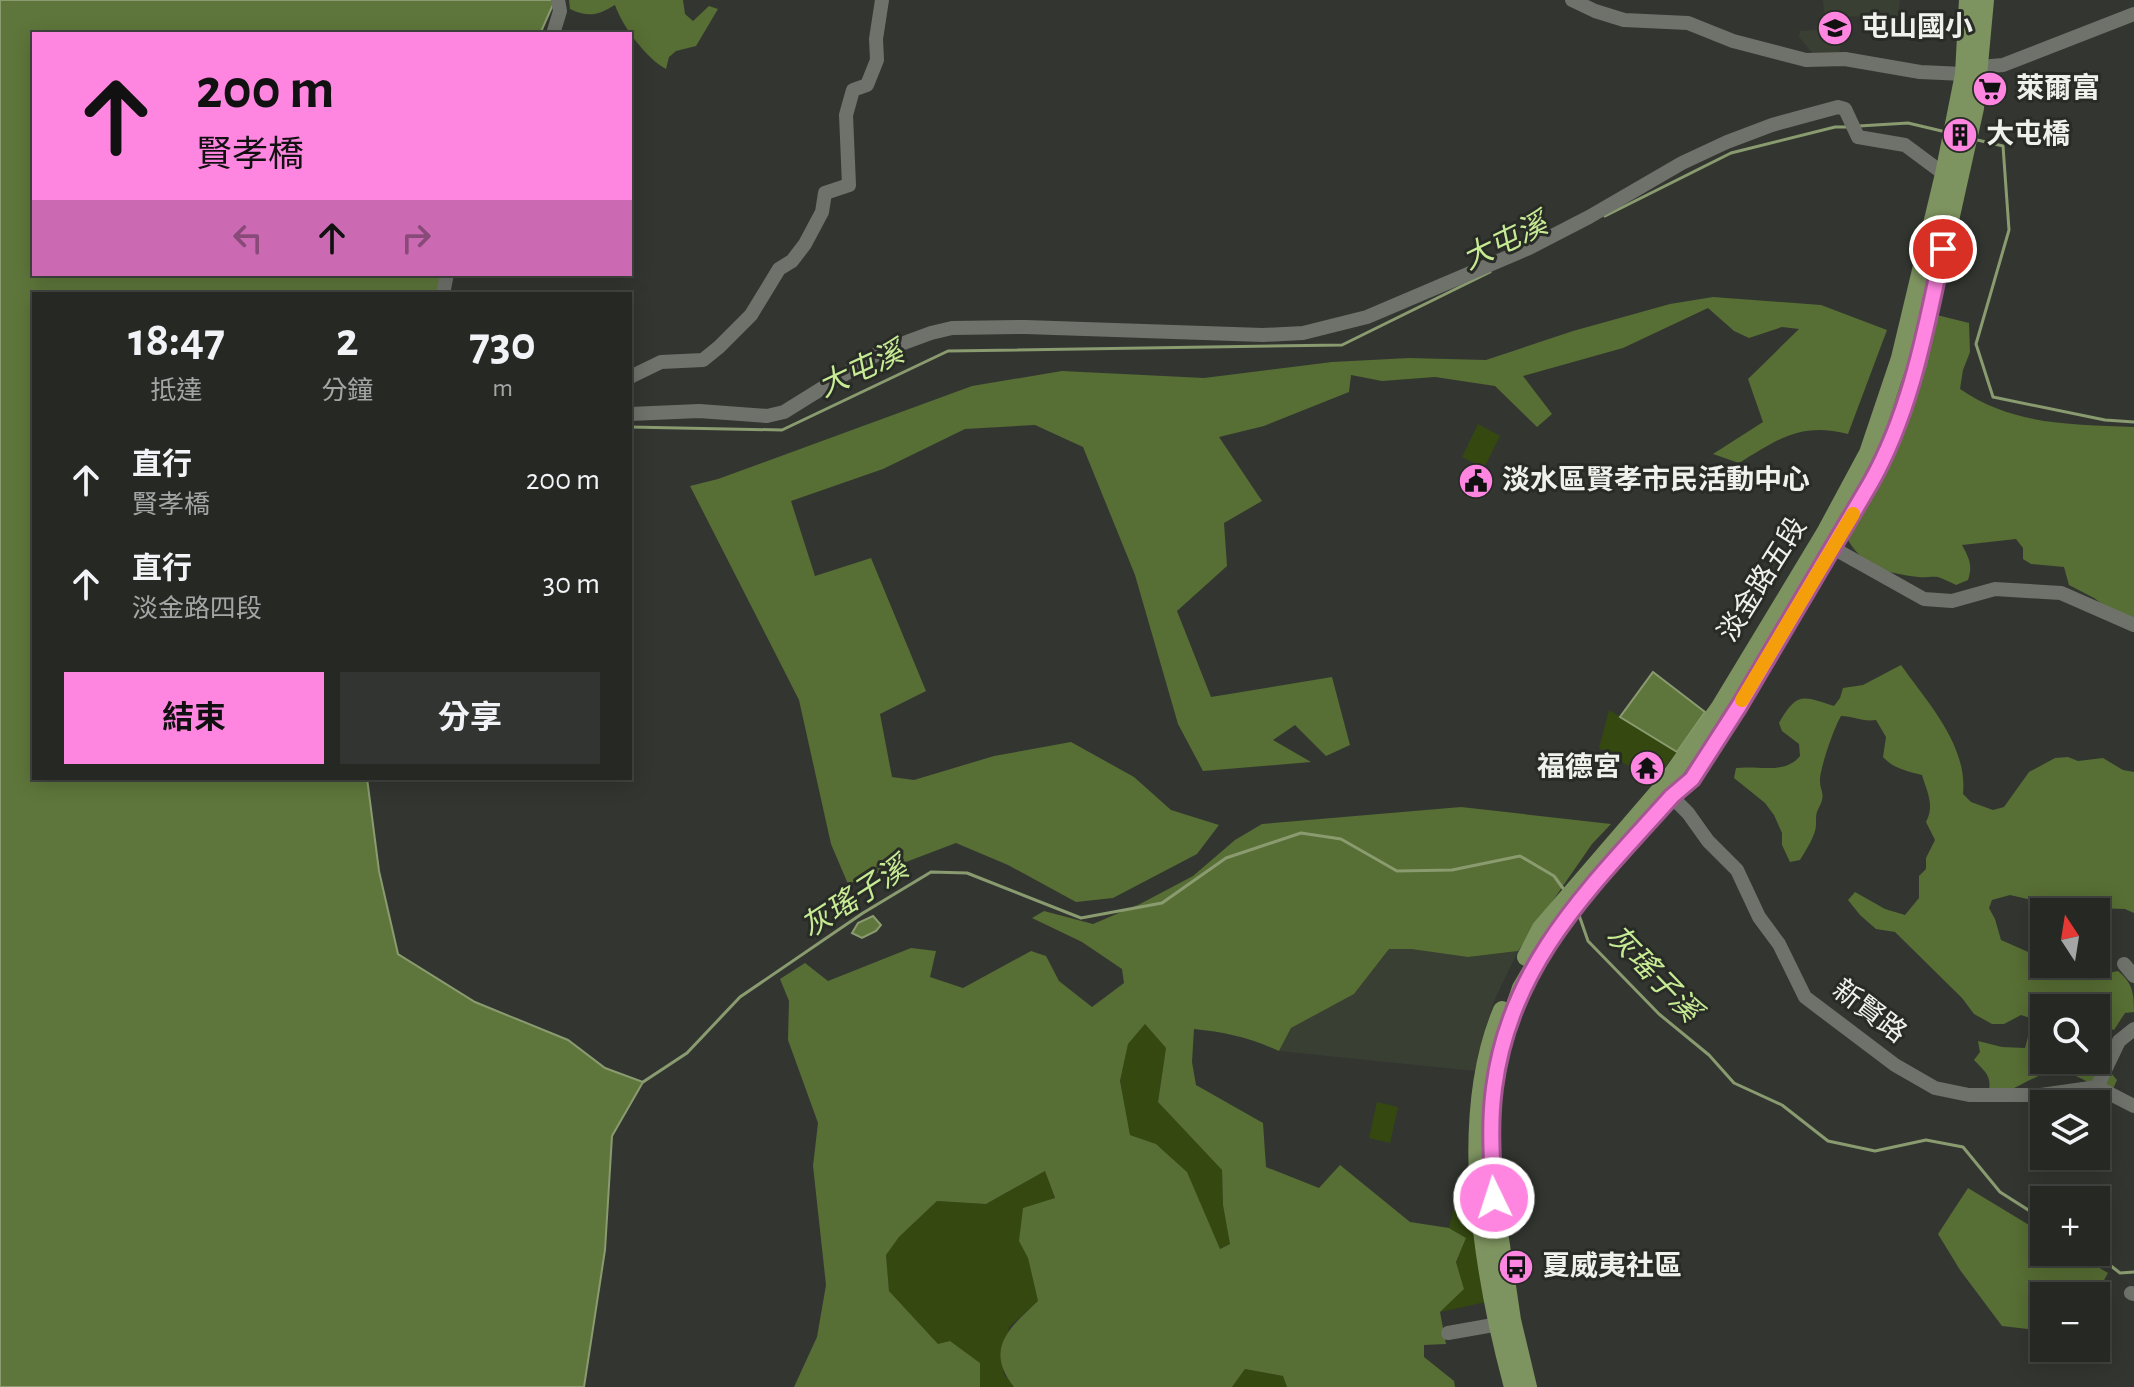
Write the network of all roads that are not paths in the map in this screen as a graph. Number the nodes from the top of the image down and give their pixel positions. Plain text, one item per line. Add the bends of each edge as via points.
1 (558, 0) edge
2 (882, 0) edge
3 (1572, 0) edge
4 (1968, 0) edge
5 (1985, 0) edge
6 (2134, 14) edge
7 (554, 32) edge
8 (1972, 70) junction
9 (1951, 165) junction
10 (632, 376) edge
11 (632, 414) edge
12 (1827, 544) junction
13 (2134, 625) edge
14 (1667, 792) junction
15 (1585, 884) junction
16 (1561, 913) junction
17 (2124, 964) dead end
18 (2134, 976) edge
19 (2134, 1029) edge
20 (2097, 1087) junction
21 (2134, 1106) edge
22 (1499, 1324) junction
23 (1448, 1333) dead end
24 (1513, 1387) edge
25 (1528, 1387) edge

1 - 7 street
2 - 10 street via 877,60 867,85 853,90 846,115 849,185 825,193 822,212 805,244 779,269 751,315 719,347 703,360 661,362
3 - 8 street via 1624,20 1688,23 1806,60 1845,59 1920,72
4 - 8 main road
5 - 8 main road
6 - 8 street via 2003,65
8 - 9 main road
9 - 11 street via 1905,145 1858,137 1845,109 1838,107 1727,142 1529,248 1367,317 1303,333 1263,335 952,328 882,351 784,412
9 - 12 main road, 淡金路五段 via 1900,358 1868,453
12 - 13 street via 1924,599 1952,601 1995,589 2061,593
12 - 14 main road, 淡金路五段
14 - 15 main road
14 - 15 main road, 淡金路五段 via 1630,822
14 - 20 street, 新賢路 via 1737,870 1805,997 1895,1065 1935,1088 1969,1095 2041,1095
15 - 16 main road
16 - 22 main road via 1541,928 1491,1037 1478,1112 1480,1198
16 - 25 main road via 1521,988 1503,1040 1490,1140 1512,1320
17 - 18 street
19 - 20 street via 2119,1041
20 - 21 street
22 - 23 street
22 - 24 main road

